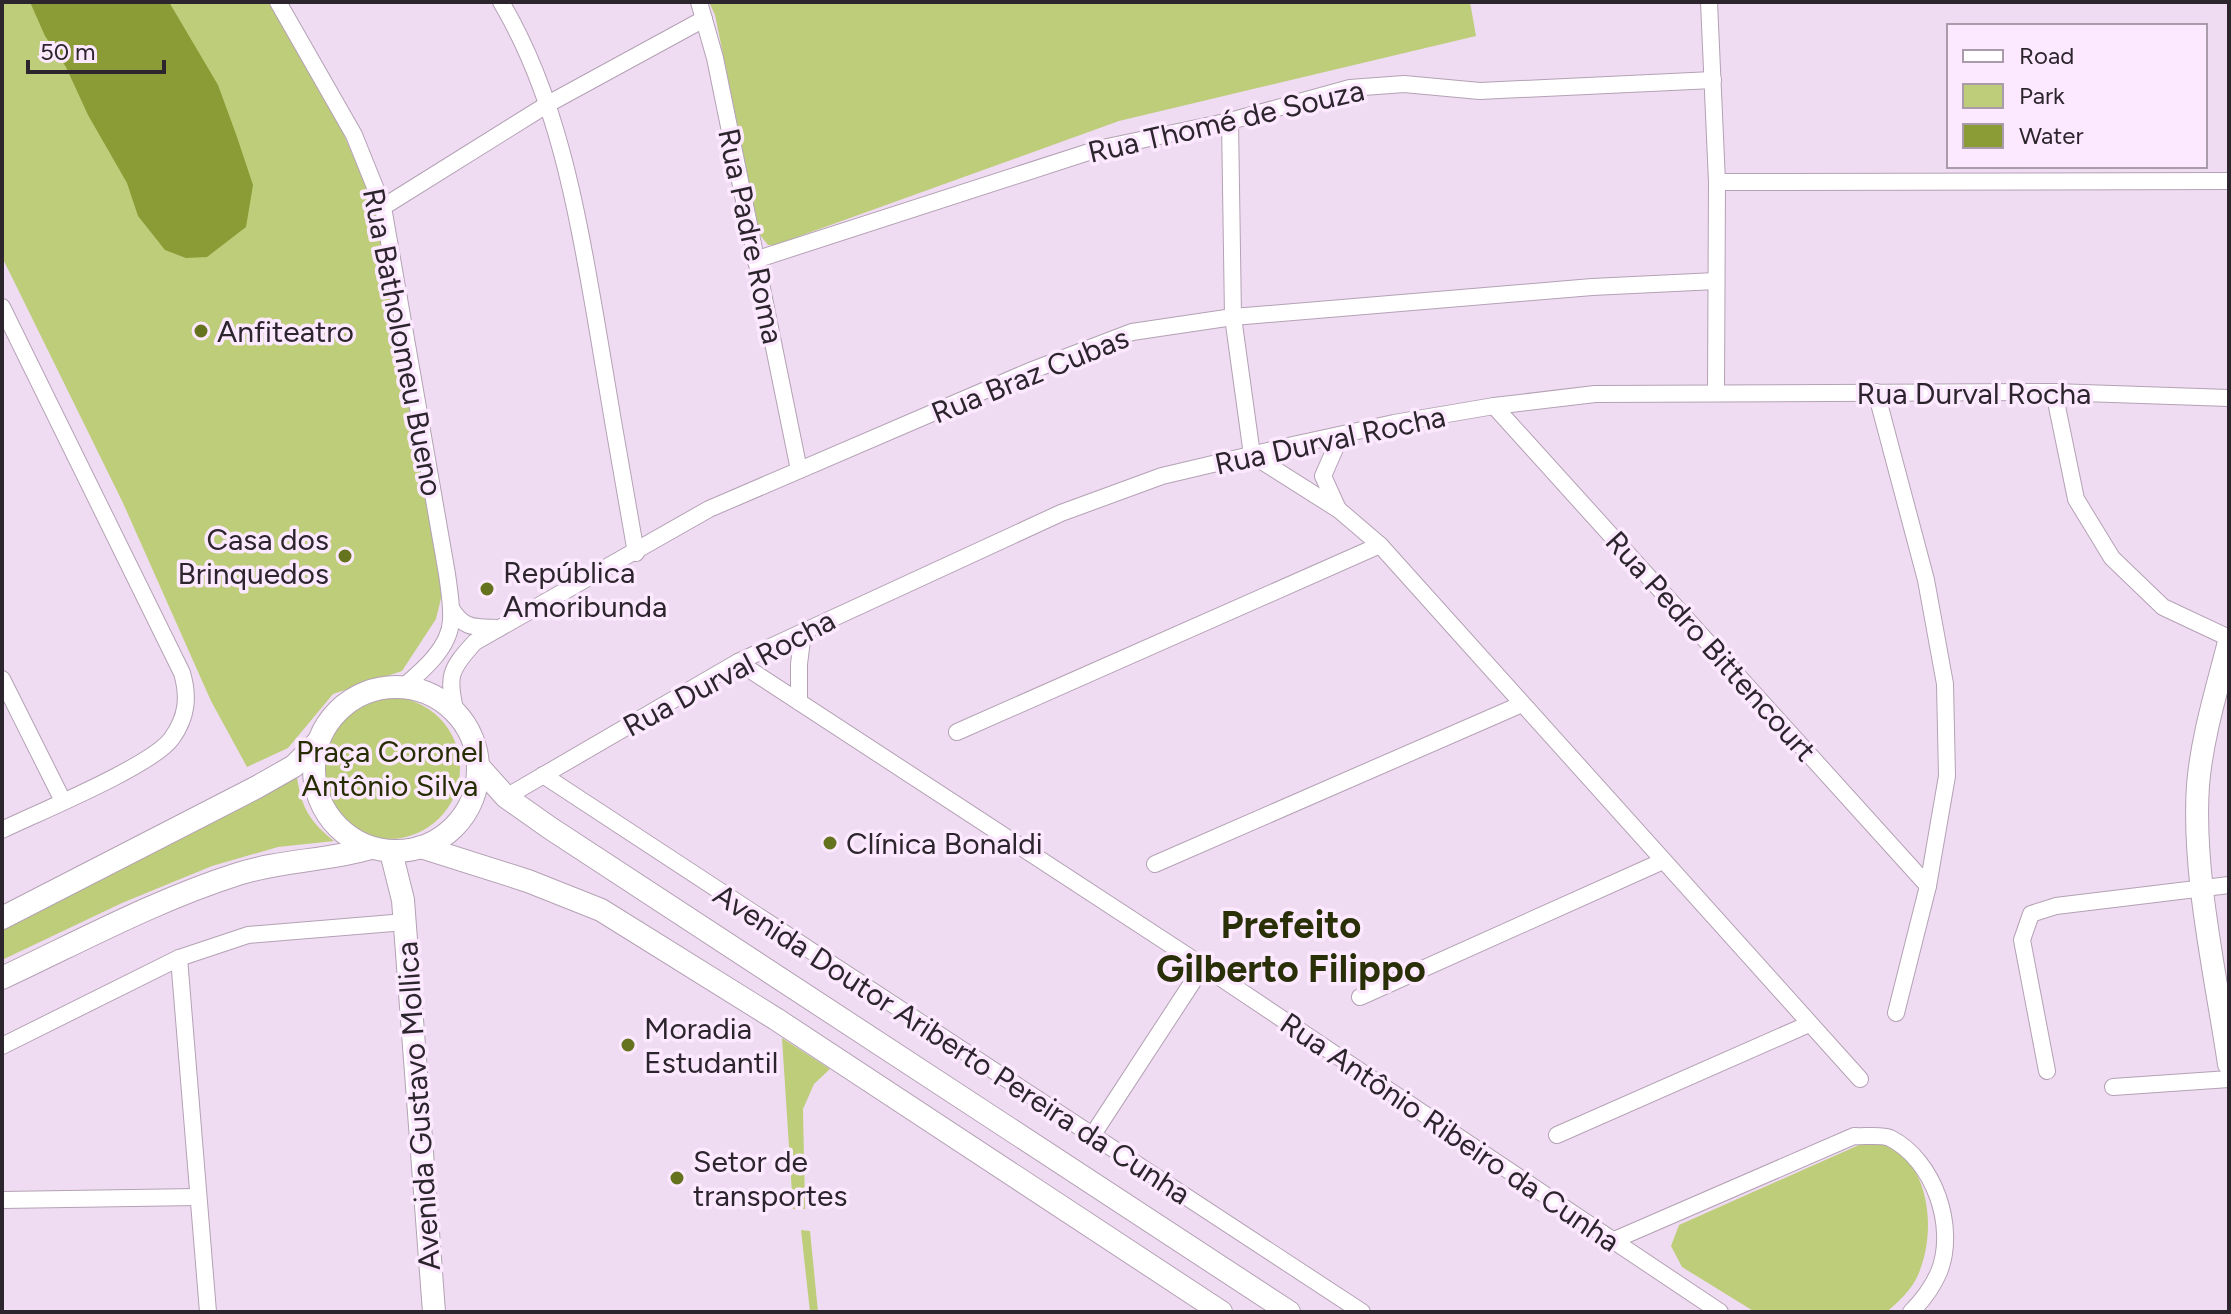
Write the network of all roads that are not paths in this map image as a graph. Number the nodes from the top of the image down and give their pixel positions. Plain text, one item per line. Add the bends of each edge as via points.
1 (278, 2) edge
2 (501, 2) edge
3 (699, 2) edge
4 (1709, 2) edge
5 (704, 19) junction
6 (1713, 80) junction
7 (548, 104) junction
8 (1230, 121) junction
9 (2229, 181) edge
10 (1717, 182) junction
11 (383, 207) junction
12 (755, 260) junction
13 (1716, 281) junction
14 (2, 307) edge
15 (1233, 317) junction
16 (1716, 392) junction
17 (1876, 392) junction
18 (2054, 392) junction
19 (2229, 398) edge
20 (1494, 406) junction
21 (1341, 435) junction
22 (1252, 455) junction
23 (799, 470) junction
24 (1339, 510) junction
25 (1380, 545) junction
26 (636, 553) junction
27 (450, 607) junction
28 (501, 628) junction
29 (803, 632) junction
30 (2229, 640) edge
31 (738, 662) junction
32 (2, 679) edge
33 (403, 687) junction
34 (799, 702) junction
35 (1522, 704) junction
36 (456, 713) junction
37 (957, 732) dead end
38 (318, 742) junction
39 (479, 767) junction
40 (543, 775) junction
41 (506, 797) junction
42 (63, 801) junction
43 (2, 830) edge
44 (420, 848) junction
45 (381, 850) junction
46 (1663, 861) junction
47 (1155, 864) dead end
48 (2229, 885) edge
49 (1928, 886) junction
50 (2204, 887) junction
51 (404, 911) junction
52 (2, 918) edge
53 (179, 958) junction
54 (1203, 966) junction
55 (2, 978) edge
56 (1360, 997) dead end
57 (1896, 1013) dead end
58 (1809, 1024) junction
59 (2226, 1030) edge
60 (2, 1046) edge
61 (2229, 1064) edge
62 (2047, 1071) dead end
63 (1860, 1079) dead end
64 (2229, 1079) edge
65 (2113, 1087) dead end
66 (1557, 1135) dead end
67 (1092, 1136) junction
68 (198, 1197) junction
69 (2, 1200) edge
70 (1612, 1241) junction
71 (1715, 1311) edge
72 (208, 1312) edge
73 (434, 1312) edge
74 (1221, 1312) edge
75 (1289, 1312) edge
76 (1362, 1312) edge
77 (1911, 1312) edge

1 - 11 street, Rua Batholomeu Bueno via 354,135
2 - 7 street
3 - 5 street, Rua Padre Roma
4 - 6 street
5 - 7 street
5 - 12 street, Rua Padre Roma
6 - 8 street, Rua Thomé de Souza via 1480,91 1404,84 1350,88
6 - 10 street
7 - 11 street
7 - 26 street via 578,216
8 - 12 street, Rua Thomé de Souza via 1098,149
8 - 15 street
9 - 10 street
10 - 13 street
11 - 27 street, Rua Batholomeu Bueno
12 - 23 street, Rua Padre Roma
13 - 15 street, Rua Braz Cubas
13 - 16 street
14 - 42 street via 182,673 188,696 171,741 147,759
15 - 22 street
15 - 23 street, Rua Braz Cubas via 1132,332
16 - 17 street, Rua Durval Rocha
16 - 20 street, Rua Durval Rocha via 1595,394
17 - 18 street, Rua Durval Rocha
17 - 49 street via 1926,580 1945,684 1947,776
18 - 19 street, Rua Durval Rocha
18 - 30 street via 2076,499 2112,558 2163,607
20 - 21 street, Rua Durval Rocha
20 - 49 street, Rua Pedro Bittencourt
21 - 22 street, Rua Durval Rocha
21 - 24 street via 1323,476
22 - 24 street
22 - 29 street, Rua Durval Rocha via 1162,476 1061,513
23 - 26 street, Rua Braz Cubas via 709,509
24 - 25 street
25 - 35 street
25 - 37 street
26 - 28 street, Rua Braz Cubas
27 - 28 street via 466,625
27 - 33 street, Rua Batholomeu Bueno via 452,623 441,648
28 - 36 street, Rua Braz Cubas via 475,642 454,665 449,686
29 - 31 street, Rua Durval Rocha
29 - 34 street
30 - 50 main road via 2198,783
31 - 34 street, Rua Antônio Ribeiro da Cunha
31 - 40 street, Rua Durval Rocha
32 - 42 street
33 - 36 main road via 434,697
33 - 38 main road via 374,690 348,702
34 - 54 street, Rua Antônio Ribeiro da Cunha
35 - 46 street
35 - 47 street
36 - 39 main road via 472,738
38 - 45 main road via 314,772 320,801 337,826
38 - 52 main road via 294,766 269,780
39 - 41 main road, Avenida Doutor Ariberto Pereira da Cunha
39 - 44 main road via 467,811 452,830
40 - 41 street, Rua Durval Rocha
40 - 67 street, Avenida Doutor Ariberto Pereira da Cunha
41 - 75 main road, Avenida Doutor Ariberto Pereira da Cunha
42 - 43 street
44 - 45 main road
44 - 51 main road, Avenida Gustavo Mollica
44 - 74 main road via 601,910
45 - 51 main road, Avenida Gustavo Mollica
45 - 55 main road via 240,873
46 - 56 street
46 - 58 street
48 - 50 street
49 - 57 street
50 - 59 main road
50 - 62 street via 2056,906 2031,914 2022,940
51 - 53 street via 248,935
51 - 73 main road, Avenida Gustavo Mollica
53 - 60 street
53 - 68 street
54 - 67 street
54 - 70 street, Rua Antônio Ribeiro da Cunha
58 - 63 street
58 - 66 street
59 - 61 main road
64 - 65 street
67 - 76 street, Avenida Doutor Ariberto Pereira da Cunha
68 - 69 street
68 - 72 street
70 - 71 street, Rua Antônio Ribeiro da Cunha
70 - 77 street via 1854,1136 1888,1137 1919,1160 1937,1189 1944,1233 1939,1270

